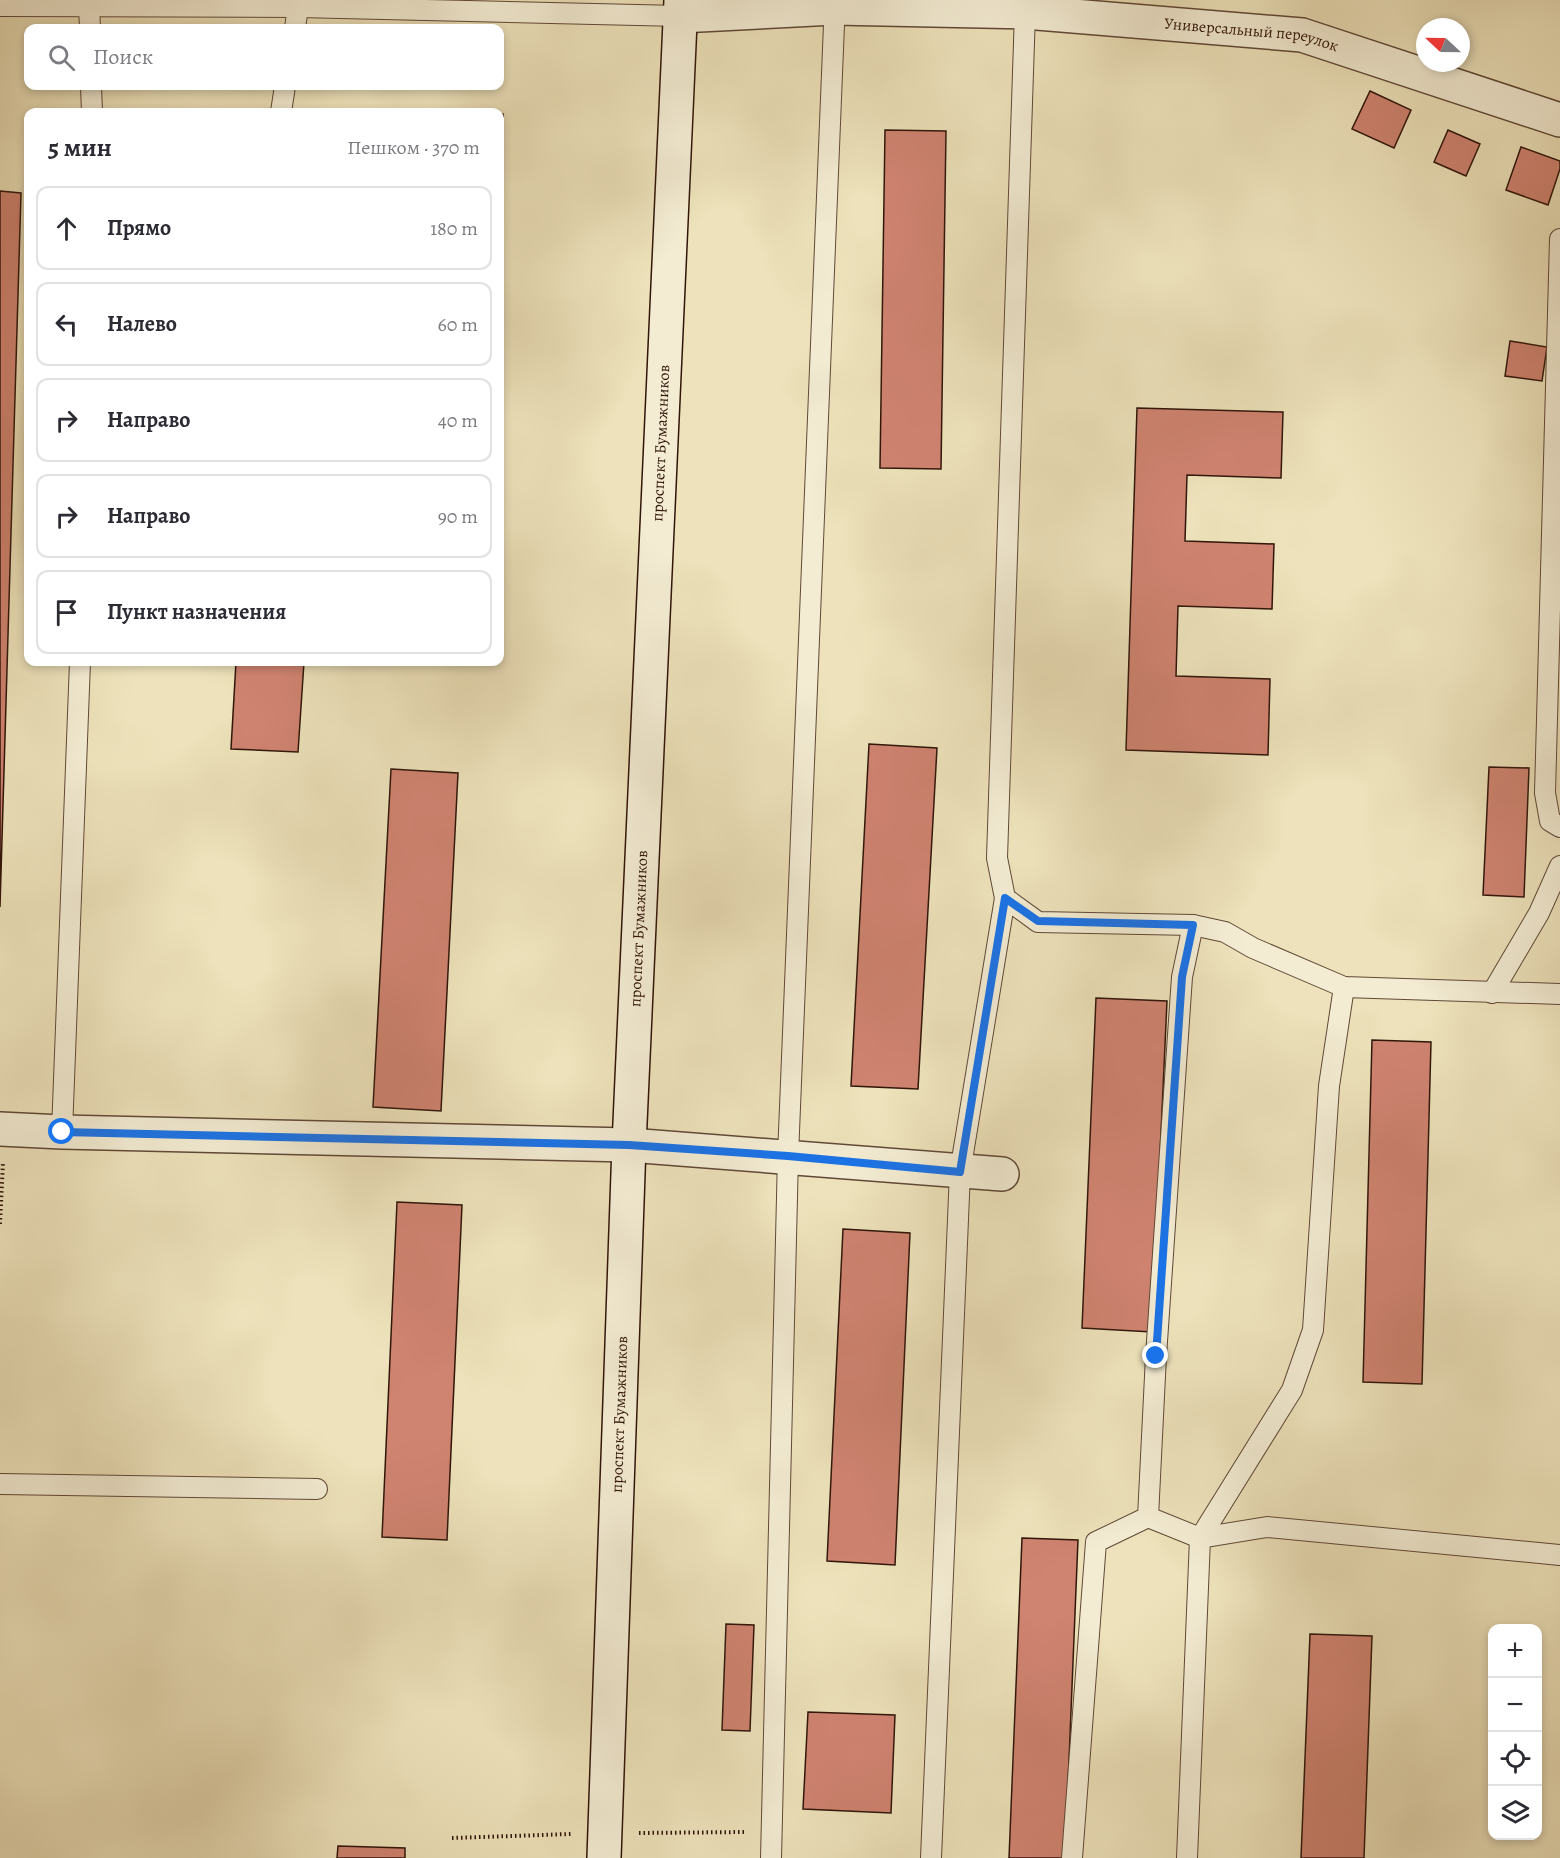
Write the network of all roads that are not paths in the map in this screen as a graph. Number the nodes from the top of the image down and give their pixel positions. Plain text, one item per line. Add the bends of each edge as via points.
1 (834, 4) edge
2 (0, 6) edge
3 (89, 6) junction
4 (298, 7) junction
5 (681, 8) edge
6 (1025, 12) junction
7 (90, 24) edge
8 (296, 24) edge
9 (92, 90) edge
10 (284, 90) edge
11 (92, 108) edge
12 (281, 108) edge
13 (1560, 120) edge
14 (1560, 239) edge
15 (80, 666) edge
16 (1560, 827) edge
17 (1560, 866) edge
18 (1005, 898) junction
19 (1193, 925) junction
20 (1344, 987) junction
21 (1492, 993) junction
22 (1560, 994) edge
23 (2, 1129) edge
24 (62, 1132) junction
25 (629, 1145) junction
26 (788, 1156) junction
27 (960, 1172) junction
28 (1002, 1174) dead end
29 (0, 1484) edge
30 (318, 1489) dead end
31 (1148, 1517) junction
32 (1200, 1538) junction
33 (1560, 1555) edge
34 (604, 1858) edge
35 (771, 1858) edge
36 (931, 1858) edge
37 (1072, 1858) edge
38 (1187, 1858) edge

1 - 5 street, Универсальный переулок
1 - 6 street, Универсальный переулок
1 - 26 lane
2 - 3 lane
3 - 4 lane
3 - 7 lane
4 - 5 lane
4 - 8 lane
5 - 25 street, проспект Бумажников
6 - 13 street, Универсальный переулок via 1302,35
6 - 18 lane via 997,858
9 - 11 lane
10 - 12 lane
14 - 16 lane via 1545,794 1550,820
15 - 24 lane
17 - 21 lane via 1539,913
18 - 19 lane via 1038,921
18 - 27 lane
19 - 20 lane via 1225,932
19 - 31 lane via 1182,977
20 - 21 lane
20 - 32 lane via 1329,1086 1313,1330 1292,1390
21 - 22 lane
23 - 24 street
24 - 25 street
25 - 26 street
25 - 34 street, проспект Бумажников
26 - 27 street
26 - 35 lane
27 - 28 street
27 - 36 lane
29 - 30 lane
31 - 32 lane
31 - 37 lane via 1096,1542
32 - 33 lane via 1267,1527
32 - 38 lane

